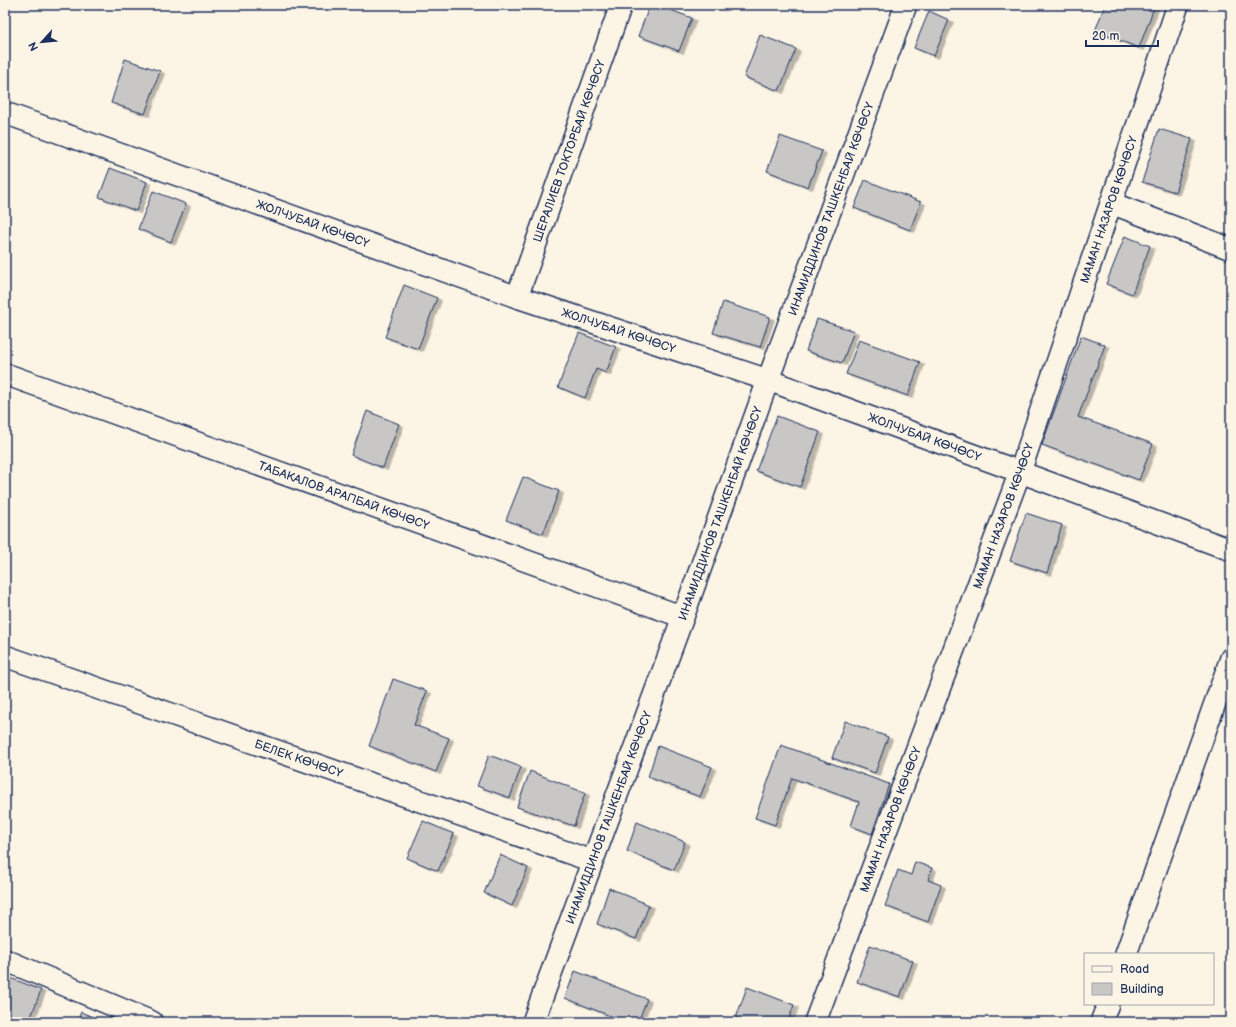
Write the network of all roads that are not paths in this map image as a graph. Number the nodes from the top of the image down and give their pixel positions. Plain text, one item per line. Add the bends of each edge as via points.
1 (621, 5) edge
2 (906, 5) edge
3 (1178, 5) edge
4 (5, 113) edge
5 (1111, 203) junction
6 (1231, 249) edge
7 (517, 297) junction
8 (5, 374) edge
9 (768, 380) junction
10 (1020, 472) junction
11 (1231, 550) edge
12 (683, 617) junction
13 (5, 656) edge
14 (1231, 658) edge
15 (592, 861) junction
16 (1126, 953) edge
17 (5, 960) edge
18 (1108, 1005) edge
19 (152, 1022) edge
20 (533, 1022) edge
21 (815, 1022) edge
22 (1102, 1022) edge

1 - 7 street, ШЕРАЛИЕВ ТОКТОРБАЙ КӨЧӨСҮ
2 - 9 street, ИНАМИДДИНОВ ТАШКЕНБАЙ КӨЧӨСҮ
3 - 5 street, МАМАН НАЗАРОВ КӨЧӨСҮ
4 - 7 street, ЖОЛЧУБАЙ КӨЧӨСҮ
5 - 6 street
5 - 10 street, МАМАН НАЗАРОВ КӨЧӨСҮ
7 - 9 street, ЖОЛЧУБАЙ КӨЧӨСҮ
8 - 12 street, ТАБАКАЛОВ АРАПБАЙ КӨЧӨСҮ
9 - 10 street, ЖОЛЧУБАЙ КӨЧӨСҮ
9 - 12 street, ИНАМИДДИНОВ ТАШКЕНБАЙ КӨЧӨСҮ
10 - 11 street, ЖОЛЧУБАЙ КӨЧӨСҮ
10 - 21 street, МАМАН НАЗАРОВ КӨЧӨСҮ
12 - 15 street, ИНАМИДДИНОВ ТАШКЕНБАЙ КӨЧӨСҮ
13 - 15 street, БЕЛЕК КӨЧӨСҮ
14 - 16 street
15 - 20 street, ИНАМИДДИНОВ ТАШКЕНБАЙ КӨЧӨСҮ
17 - 19 street
18 - 22 street

